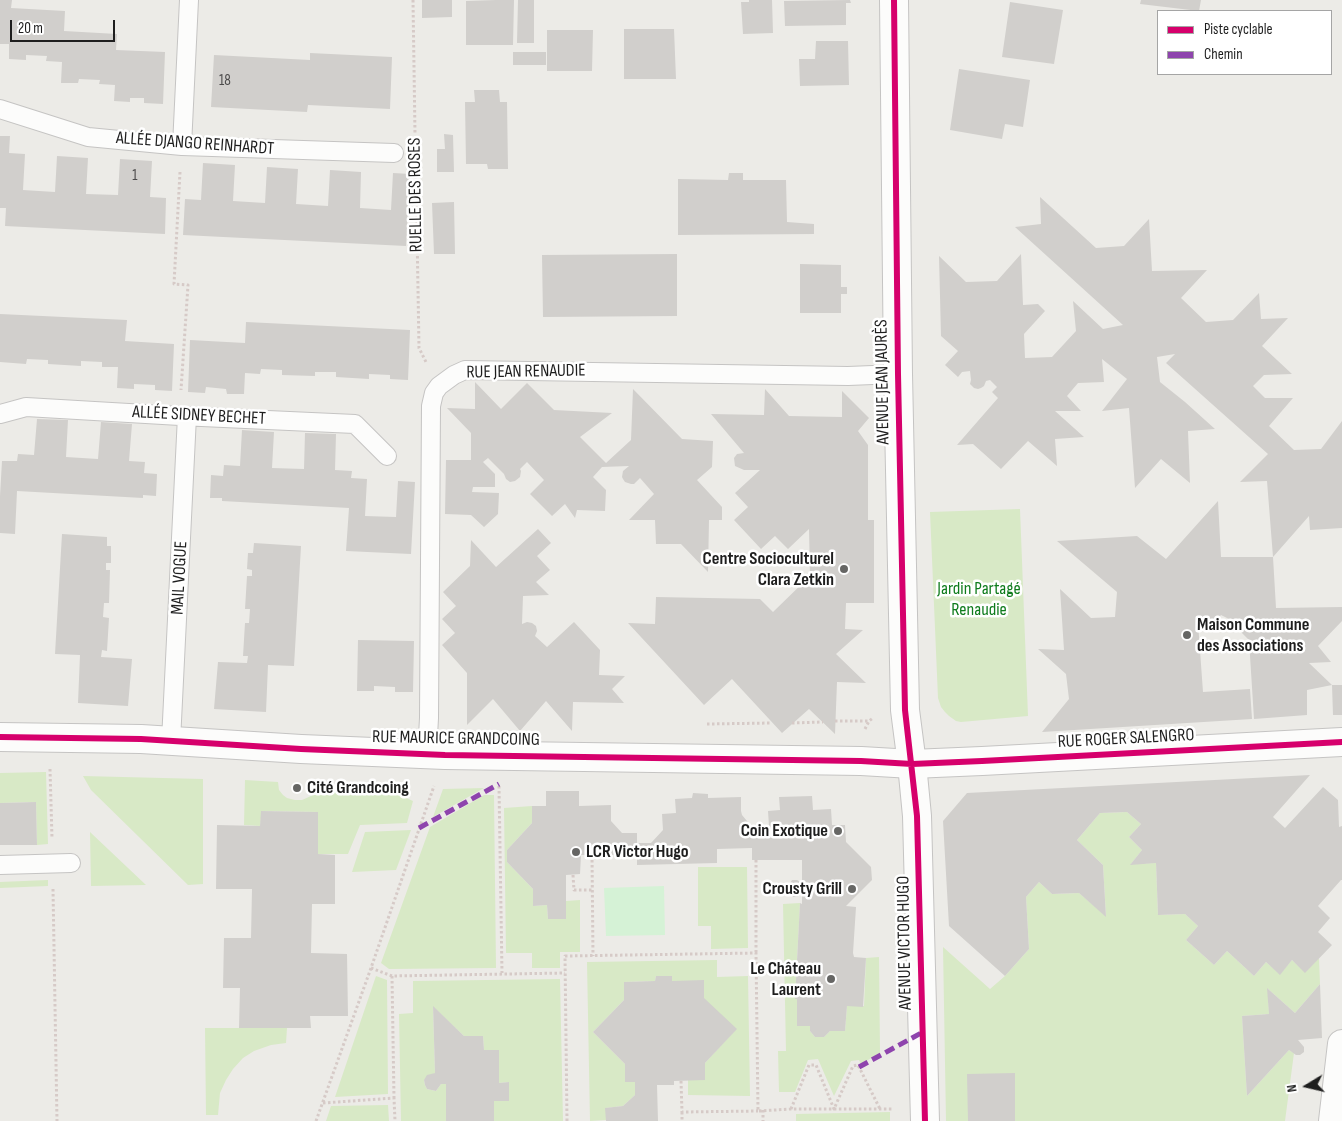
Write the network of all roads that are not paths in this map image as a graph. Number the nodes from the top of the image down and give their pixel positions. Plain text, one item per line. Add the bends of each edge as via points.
1 (189, 0) edge
2 (894, 0) edge
3 (0, 109) edge
4 (182, 146) junction
5 (394, 153) dead end
6 (898, 374) junction
7 (0, 414) edge
8 (184, 416) junction
9 (387, 456) dead end
10 (0, 737) edge
11 (171, 741) junction
12 (1342, 742) edge
13 (436, 754) junction
14 (912, 764) junction
15 (71, 863) dead end
16 (0, 865) edge
17 (1342, 1044) edge
18 (925, 1121) edge
19 (1333, 1121) edge

1 - 4 lane
2 - 6 street, AVENUE JEAN JAURÈS
3 - 4 lane, ALLÉE DJANGO REINHARDT via 88,137
4 - 5 lane, ALLÉE DJANGO REINHARDT
6 - 13 lane, RUE JEAN RENAUDIE via 466,370 439,386 431,406 429,708
6 - 14 street, AVENUE JEAN JAURÈS via 906,710
7 - 8 lane, ALLÉE SIDNEY BECHET via 26,407
8 - 9 lane, ALLÉE SIDNEY BECHET via 356,424
8 - 11 lane, MAIL VOGUE
10 - 11 street, RUE MAURICE GRANDCOING
11 - 13 street, RUE MAURICE GRANDCOING
12 - 14 street, RUE ROGER SALENGRO
13 - 14 street, RUE MAURICE GRANDCOING
14 - 18 street, AVENUE VICTOR HUGO via 917,816
15 - 16 lane
17 - 19 street

